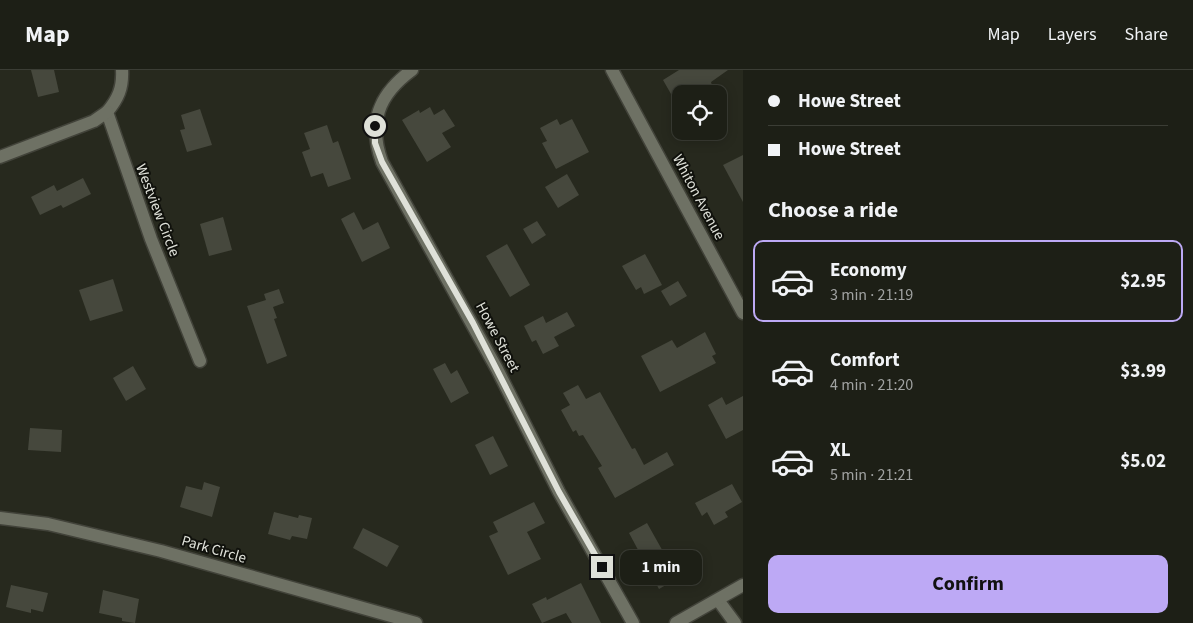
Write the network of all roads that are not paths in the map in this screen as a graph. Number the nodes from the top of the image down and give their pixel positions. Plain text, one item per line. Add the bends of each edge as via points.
1 (122, 70) edge
2 (412, 70) edge
3 (612, 70) edge
4 (107, 112) junction
5 (0, 157) edge
6 (743, 313) edge
7 (200, 361) dead end
8 (0, 518) edge
9 (743, 586) edge
10 (718, 600) junction
11 (416, 623) edge
12 (633, 623) edge
13 (676, 623) edge
14 (735, 623) edge

1 - 4 street via 118,99
2 - 12 street, Howe Street via 397,80 378,110 375,143 382,162
3 - 6 street, Whiton Avenue
4 - 5 street via 94,121
4 - 7 street, Westview Circle via 151,239
8 - 11 street, Park Circle via 48,524 151,549
9 - 10 street
10 - 13 street
10 - 14 street

